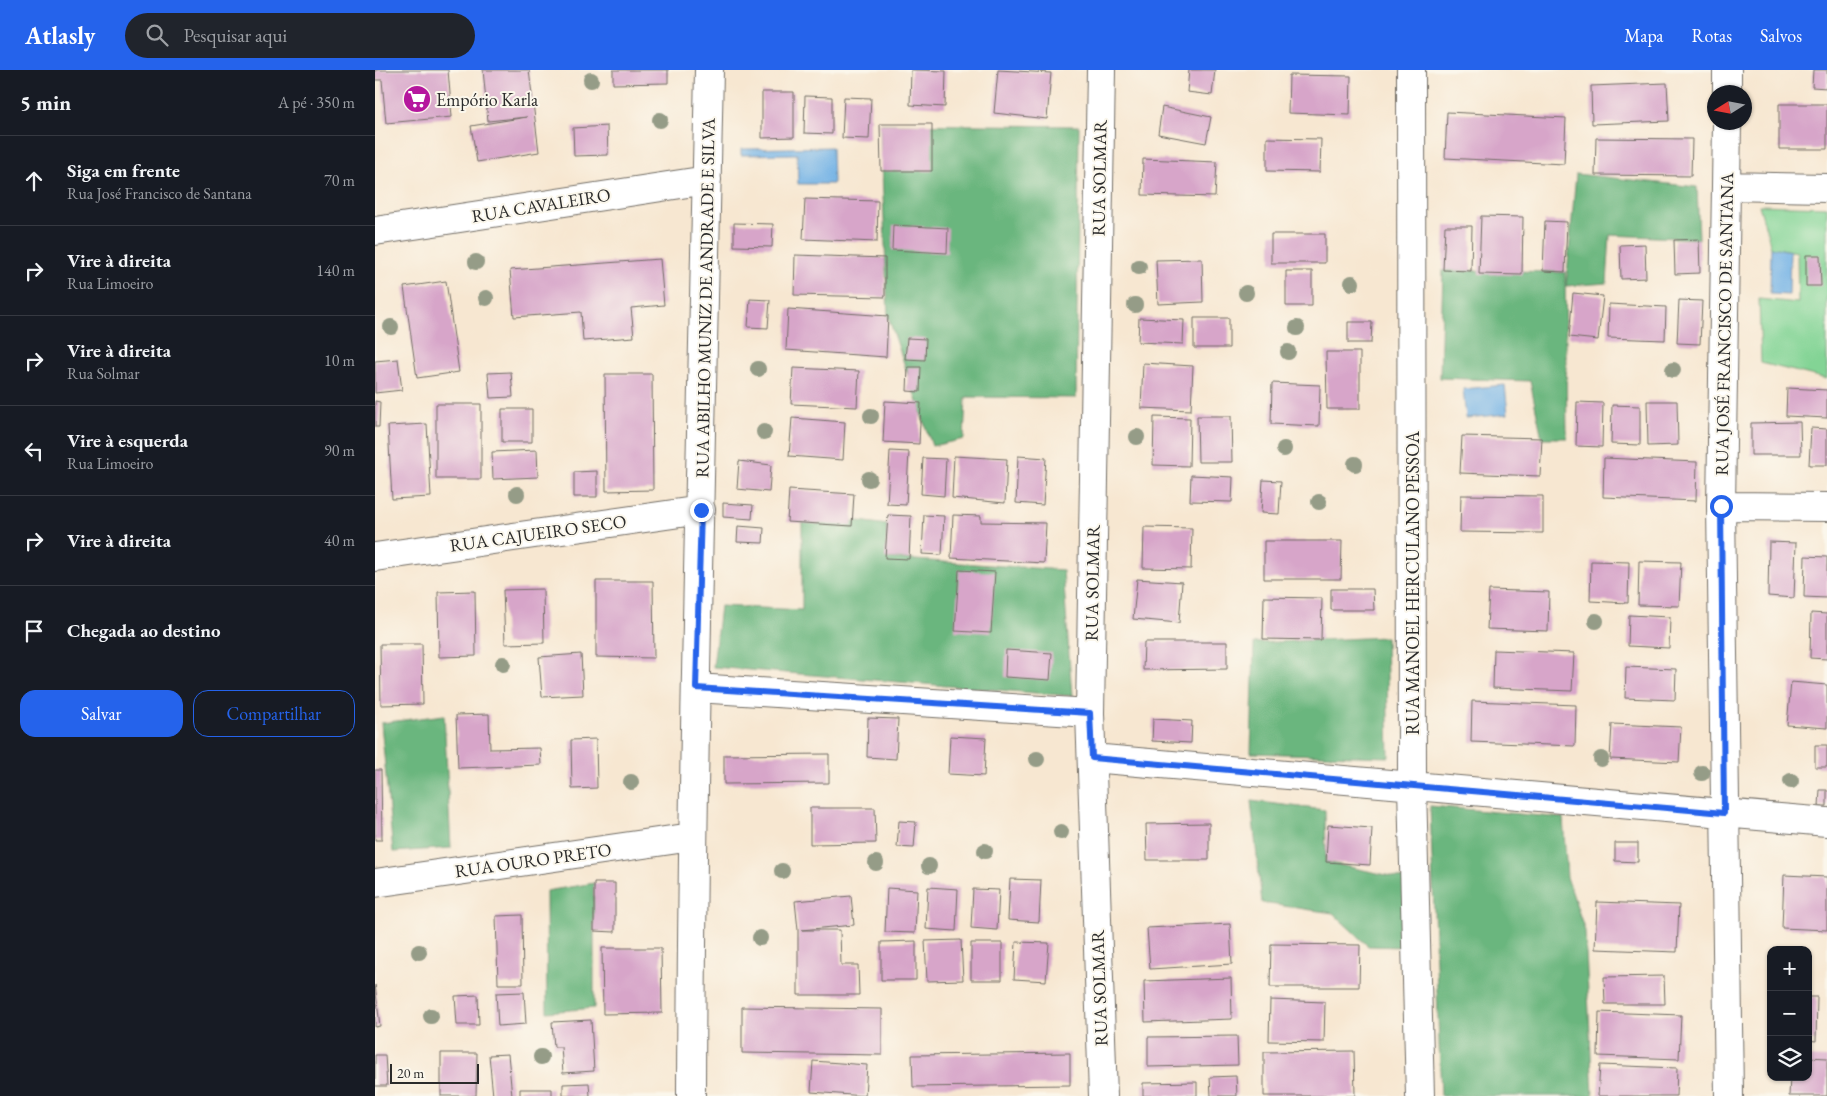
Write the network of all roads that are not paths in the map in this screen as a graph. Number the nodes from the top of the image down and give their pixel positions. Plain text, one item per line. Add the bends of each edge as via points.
1 (709, 70) edge
2 (1101, 70) edge
3 (1411, 70) edge
4 (1727, 70) edge
5 (1727, 85) edge
6 (1727, 130) edge
7 (707, 180) junction
8 (1726, 186) junction
9 (1827, 188) edge
10 (375, 231) edge
11 (1721, 506) junction
12 (1827, 507) edge
13 (701, 510) junction
14 (375, 557) edge
15 (696, 688) junction
16 (1090, 713) junction
17 (1092, 758) junction
18 (1412, 787) junction
19 (1724, 813) junction
20 (1827, 822) edge
21 (692, 837) junction
22 (375, 883) edge
23 (691, 1096) edge
24 (1103, 1096) edge
25 (1420, 1096) edge
26 (1729, 1096) edge

1 - 7 street, RUA ABILHO MUNIZ DE ANDRADE E SILVA
2 - 16 street, RUA SOLMAR
3 - 18 street, RUA MANOEL HERCULANO PESSOA
4 - 5 street
6 - 8 street, RUA JOSÉ FRANCISCO DE SANTANA
7 - 10 street, RUA CAVALEIRO
7 - 13 street, RUA ABILHO MUNIZ DE ANDRADE E SILVA
8 - 9 street
8 - 11 street, RUA JOSÉ FRANCISCO DE SANTANA
11 - 12 street
11 - 19 street, RUA JOSÉ FRANCISCO DE SANTANA
13 - 14 street, RUA CAJUEIRO SECO
13 - 15 street, RUA ABILHO MUNIZ DE ANDRADE E SILVA
15 - 16 street
15 - 21 street, RUA ABILHO MUNIZ DE ANDRADE E SILVA
16 - 17 street, RUA SOLMAR
17 - 18 street
17 - 24 street, RUA SOLMAR
18 - 19 street
18 - 25 street, RUA MANOEL HERCULANO PESSOA
19 - 20 street
19 - 26 street, RUA JOSÉ FRANCISCO DE SANTANA
21 - 22 street, RUA OURO PRETO
21 - 23 street, RUA ABILHO MUNIZ DE ANDRADE E SILVA

